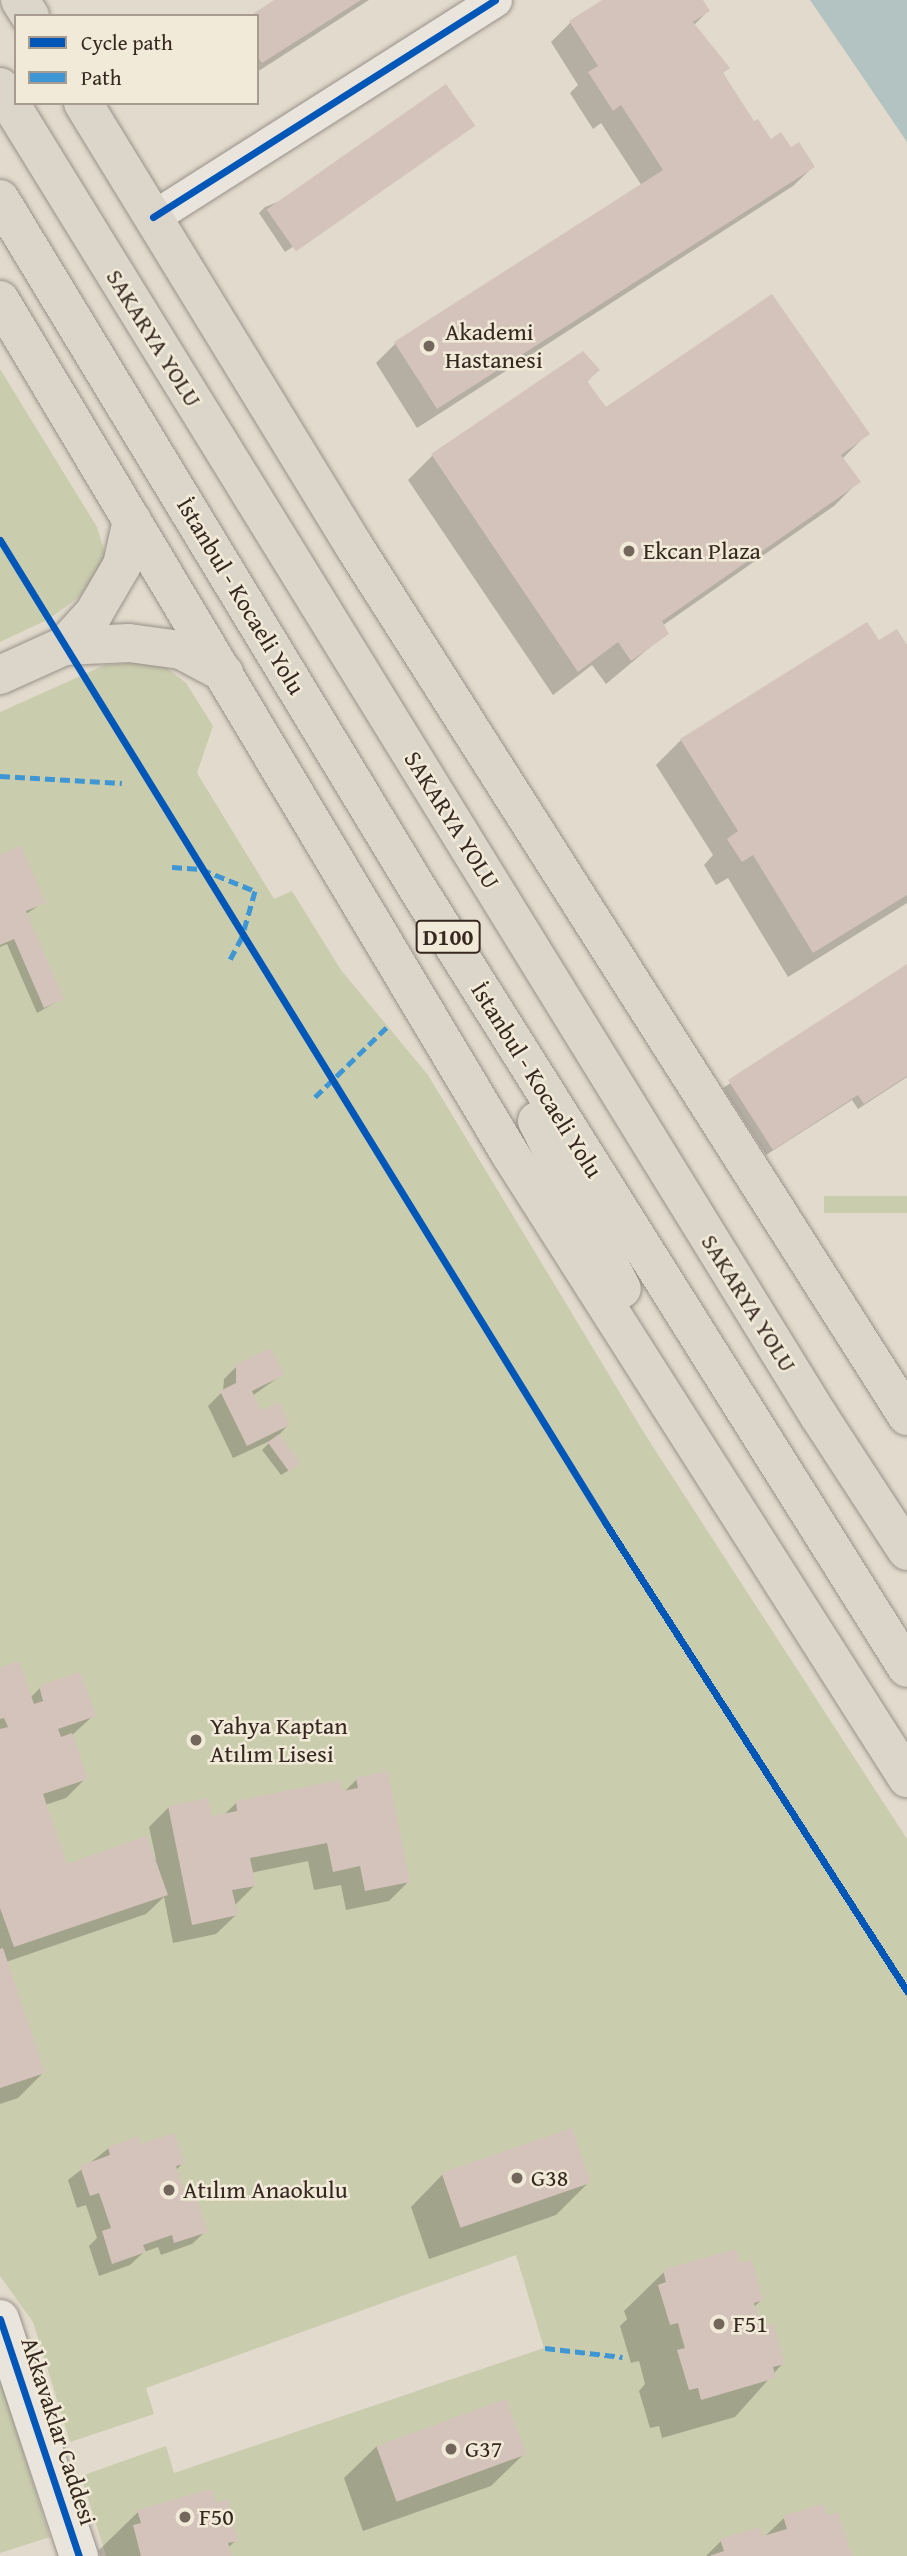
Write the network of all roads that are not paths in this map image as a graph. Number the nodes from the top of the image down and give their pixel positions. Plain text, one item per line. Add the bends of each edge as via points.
1 (495, 0) edge
2 (0, 87) edge
3 (84, 105) edge
4 (0, 199) edge
5 (153, 217) junction
6 (0, 300) edge
7 (132, 520) junction
8 (64, 646) junction
9 (224, 673) junction
10 (0, 675) edge
11 (416, 886) junction
12 (907, 1416) edge
13 (727, 1495) junction
14 (907, 1551) edge
15 (907, 1668) edge
16 (907, 1778) edge
17 (0, 2319) edge
18 (78, 2556) edge

1 - 5 street
2 - 14 main road, SAKARYA YOLU / D100 via 811,1404
3 - 5 main road
4 - 11 main road, İstanbul - Kocaeli Yolu / D100
5 - 12 main road via 354,546
6 - 7 main road
7 - 8 main road via 122,565 94,613
7 - 9 main road
8 - 9 main road via 129,643 181,650
8 - 10 main road
9 - 13 main road via 510,1154
11 - 13 main road
11 - 15 main road, İstanbul - Kocaeli Yolu / D100
13 - 16 main road
17 - 18 street, Akkavaklar Caddesi

